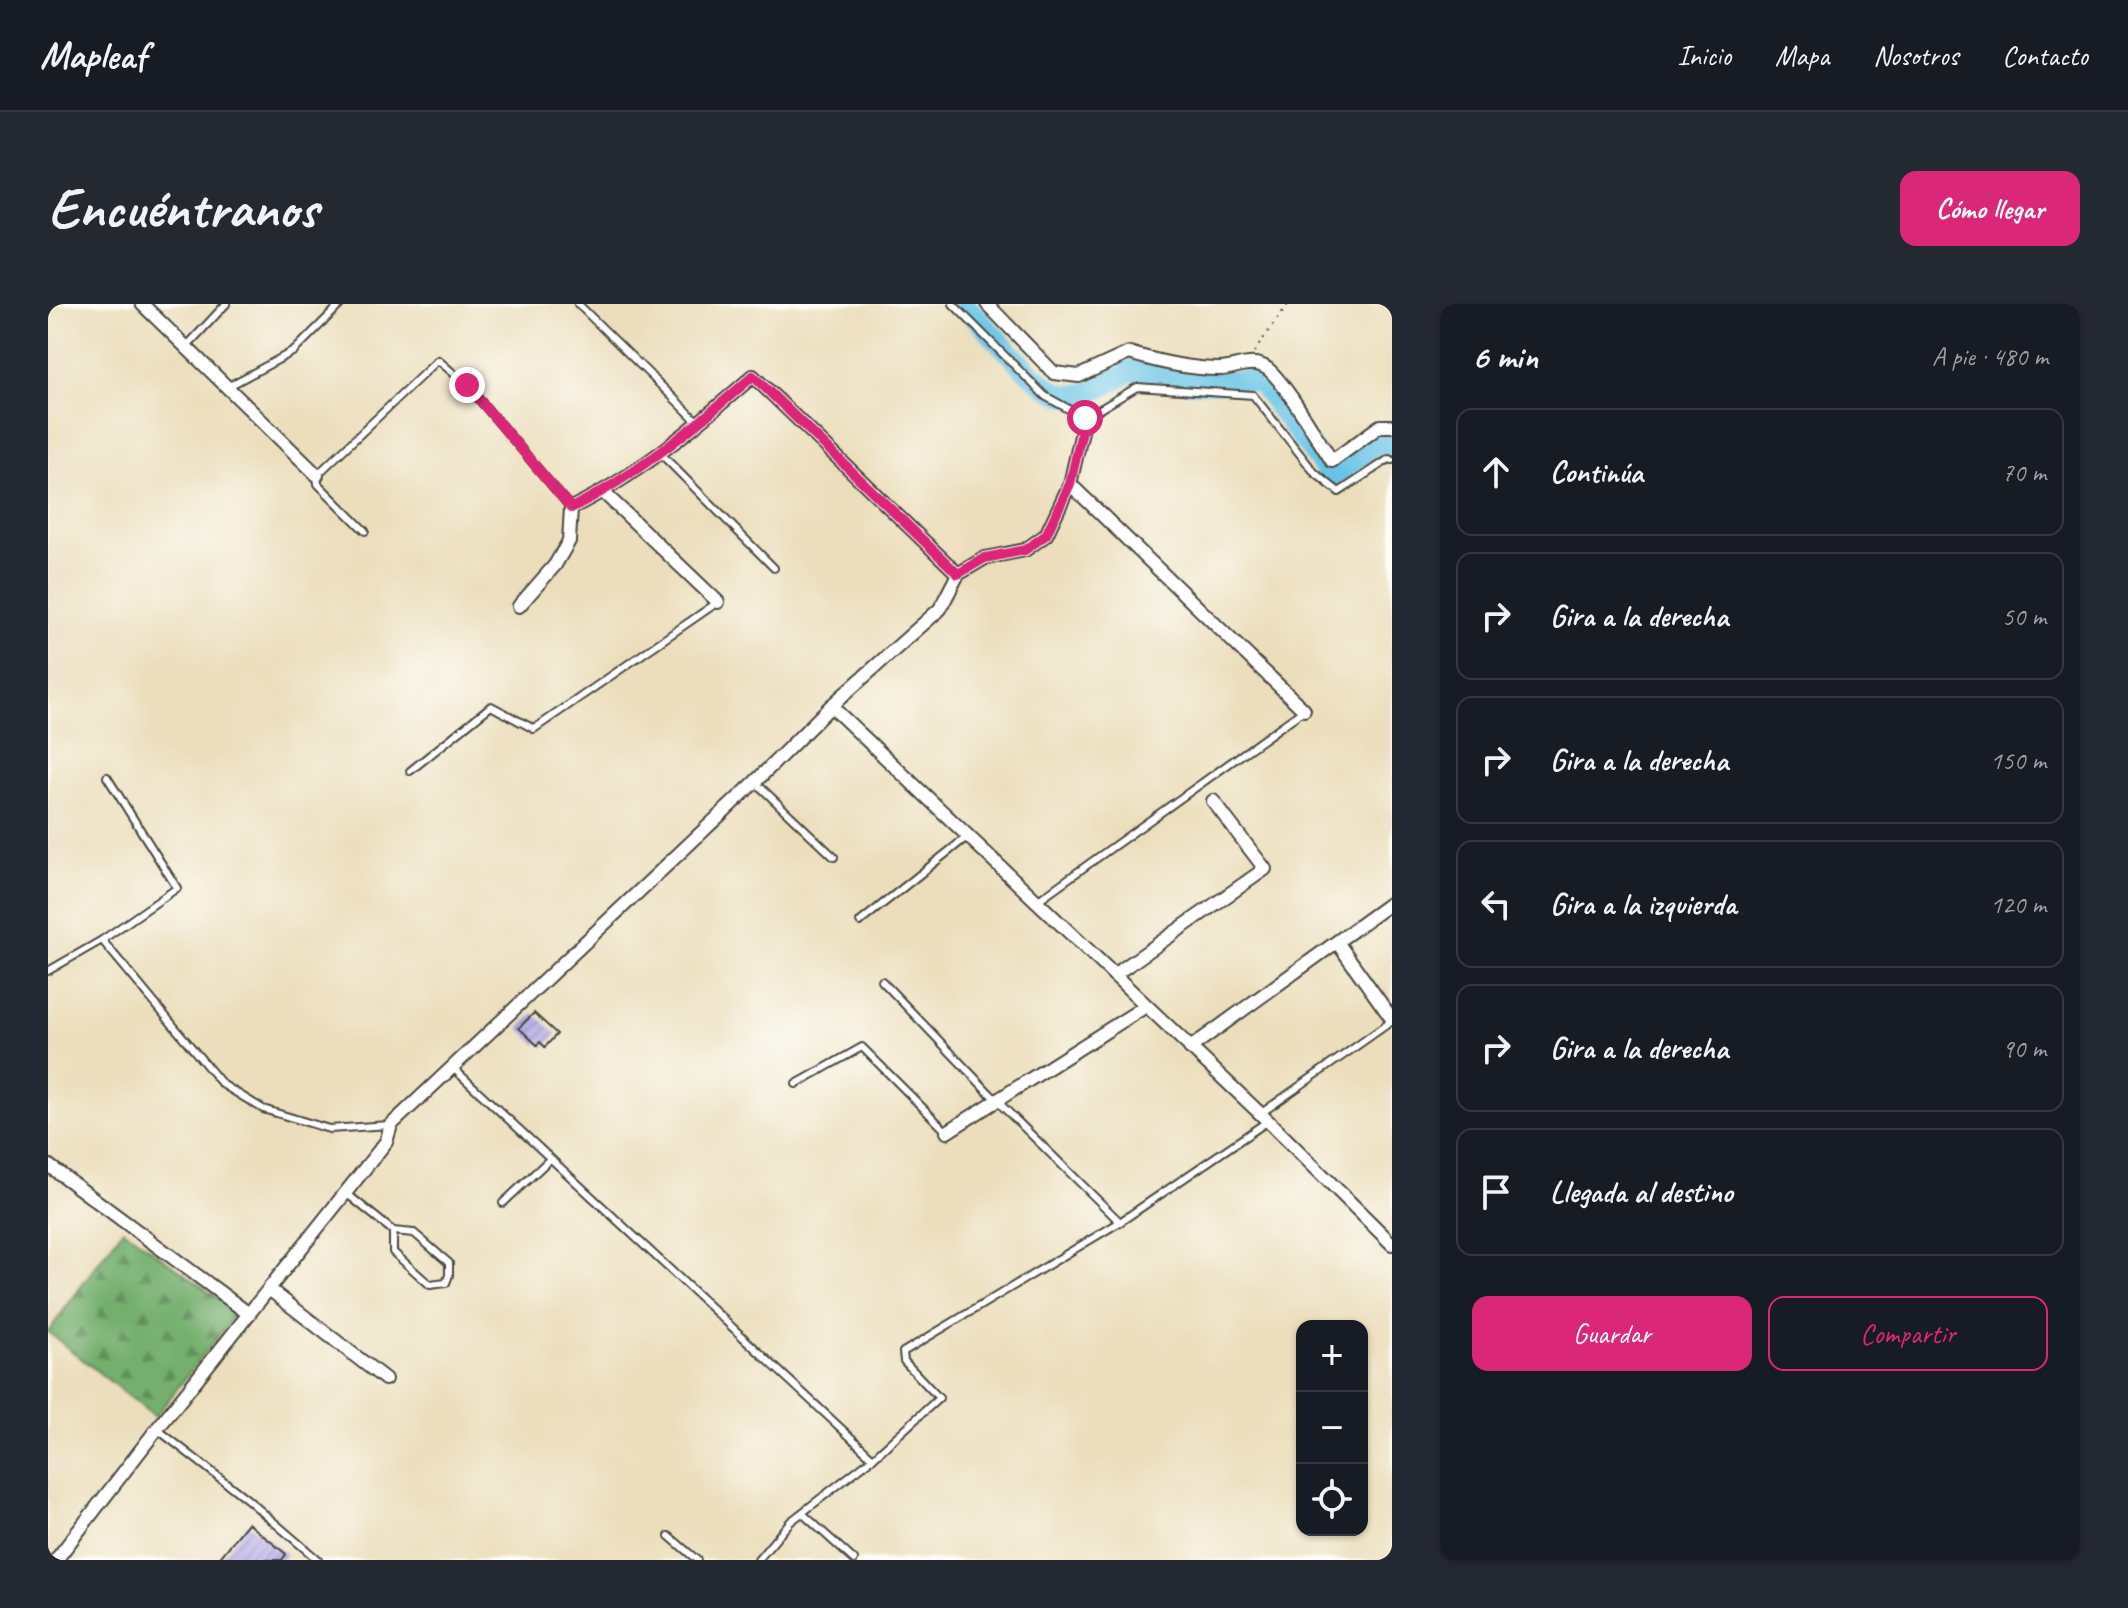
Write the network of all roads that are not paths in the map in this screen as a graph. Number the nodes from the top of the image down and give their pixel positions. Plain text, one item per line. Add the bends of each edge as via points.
1 (142, 304) edge
2 (226, 304) edge
3 (341, 304) edge
4 (578, 304) edge
5 (953, 304) edge
6 (987, 304) edge
7 (186, 347) junction
8 (227, 387) junction
9 (1085, 418) junction
10 (699, 423) junction
11 (1392, 426) edge
12 (659, 452) junction
13 (1392, 460) edge
14 (317, 475) junction
15 (1070, 484) junction
16 (603, 492) junction
17 (571, 508) junction
18 (365, 531) dead end
19 (774, 568) dead end
20 (958, 574) junction
21 (718, 602) joint
22 (519, 606) dead end
23 (831, 706) junction
24 (1304, 710) joint
25 (410, 771) dead end
26 (107, 777) dead end
27 (755, 782) junction
28 (1213, 801) dead end
29 (968, 836) junction
30 (834, 857) dead end
31 (1036, 901) junction
32 (1392, 902) edge
33 (860, 922) dead end
34 (102, 940) junction
35 (1337, 942) junction
36 (48, 971) edge
37 (1114, 975) junction
38 (882, 981) dead end
39 (1146, 1006) junction
40 (1392, 1020) edge
41 (1190, 1048) junction
42 (452, 1067) junction
43 (796, 1084) dead end
44 (997, 1101) junction
45 (1264, 1118) junction
46 (391, 1125) junction
47 (947, 1132) joint
48 (550, 1159) junction
49 (48, 1165) edge
50 (346, 1193) junction
51 (503, 1203) dead end
52 (1120, 1222) junction
53 (393, 1231) junction
54 (1392, 1244) edge
55 (269, 1289) junction
56 (249, 1314) junction
57 (385, 1379) dead end
58 (157, 1429) junction
59 (873, 1458) junction
60 (802, 1513) junction
61 (669, 1536) dead end
62 (56, 1560) edge
63 (318, 1560) edge
64 (697, 1560) edge
65 (758, 1560) edge
66 (854, 1560) edge

1 - 7 street
2 - 7 lane
3 - 8 lane via 294,351
4 - 10 lane
5 - 9 lane via 1045,396
6 - 11 street via 1054,373 1079,376 1129,353 1173,366 1224,369 1247,363 1267,368 1332,461 1380,426
7 - 8 street
8 - 14 street
9 - 13 lane via 1137,387 1253,395 1315,473 1339,492
9 - 15 street
10 - 12 street
10 - 20 street via 753,376
12 - 16 street
12 - 19 lane
14 - 17 lane via 438,360 467,385
14 - 18 lane via 318,484
15 - 20 street via 1046,535 1025,550 985,558
15 - 24 street
16 - 17 street
16 - 21 street
17 - 22 street via 569,541
20 - 23 street via 940,609
21 - 25 lane via 534,729 491,706
23 - 27 street
23 - 29 street
24 - 31 lane
26 - 34 lane via 177,888
27 - 30 lane
27 - 42 street
28 - 37 street via 1265,869
29 - 31 street
29 - 33 lane
31 - 37 street
32 - 35 street
34 - 36 lane
34 - 46 lane via 222,1084 263,1109 329,1129
35 - 40 street
35 - 41 street
37 - 39 street
38 - 44 lane
39 - 41 street
39 - 44 street
40 - 45 lane
41 - 45 street
42 - 46 street
42 - 48 lane
43 - 47 lane via 862,1047
44 - 47 street
44 - 52 lane
45 - 52 lane
45 - 54 street
46 - 50 street via 386,1142
48 - 51 lane
48 - 59 lane
49 - 56 street
50 - 53 lane
50 - 55 street
52 - 59 lane via 903,1352 904,1361 939,1398
53 - 53 lane via 393,1252 403,1262 430,1285 446,1283 449,1263 414,1233
55 - 56 street
55 - 57 street
56 - 58 street
58 - 62 street
58 - 63 lane
59 - 60 lane
60 - 65 lane
60 - 66 lane
61 - 64 lane

